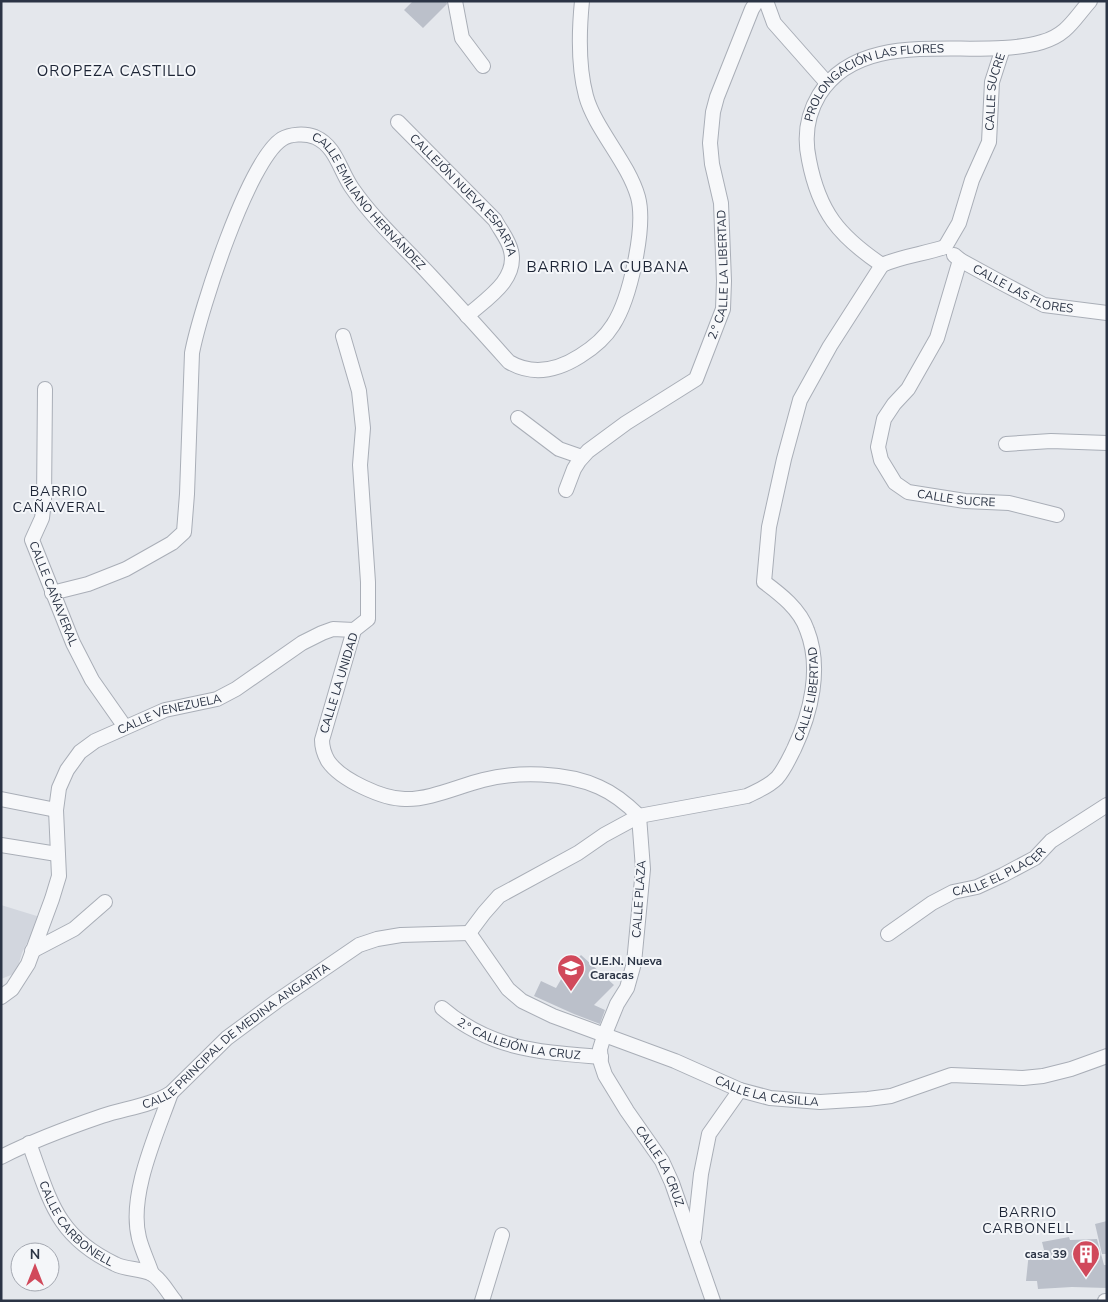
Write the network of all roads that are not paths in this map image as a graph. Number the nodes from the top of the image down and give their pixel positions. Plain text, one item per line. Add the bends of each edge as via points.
1 (455, 1) edge
2 (582, 1) edge
3 (757, 1) edge
4 (766, 1) edge
5 (1090, 1) edge
6 (1003, 48) junction
7 (483, 66) dead end
8 (827, 83) junction
9 (398, 122) dead end
10 (945, 247) junction
11 (960, 260) junction
12 (882, 265) junction
13 (1107, 312) edge
14 (467, 316) junction
15 (343, 336) dead end
16 (45, 389) dead end
17 (518, 418) dead end
18 (1107, 443) edge
19 (1006, 444) dead end
20 (582, 457) junction
21 (566, 490) dead end
22 (1056, 515) dead end
23 (52, 594) junction
24 (354, 630) junction
25 (126, 727) junction
26 (1, 799) edge
27 (1107, 805) edge
28 (56, 810) junction
29 (639, 816) junction
30 (1, 845) edge
31 (57, 854) junction
32 (105, 902) dead end
33 (469, 933) junction
34 (888, 934) dead end
35 (27, 963) junction
36 (1, 985) edge
37 (1, 997) edge
38 (442, 1008) dead end
39 (604, 1036) junction
40 (1107, 1056) edge
41 (601, 1057) junction
42 (740, 1090) junction
43 (171, 1093) junction
44 (29, 1143) junction
45 (1, 1157) edge
46 (502, 1235) dead end
47 (693, 1243) junction
48 (152, 1274) junction
49 (175, 1301) edge
50 (482, 1301) edge
51 (713, 1301) edge

1 - 7 street via 462,38
2 - 14 street, CALLE EMILIANO HERNÁNDEZ via 580,37 586,96 638,196 640,226 622,308 613,326 594,347 569,363 534,371 509,362
3 - 20 street, 2.° CALLE LA LIBERTAD via 722,82 713,112 710,143 721,203 723,309 696,379
4 - 8 street via 774,23
5 - 6 street, PROLONGACIÓN LAS FLORES via 1060,35 1043,42
6 - 8 street, PROLONGACIÓN LAS FLORES via 880,54 861,60
6 - 10 street, CALLE SUCRE via 992,82 989,142 972,180 959,223
8 - 12 street, PROLONGACIÓN LAS FLORES via 808,118 806,134 815,185 823,207 837,228
9 - 14 street, CALLEJÓN NUEVA ESPARTA via 494,220 511,251 511,272 505,282
10 - 11 street, CALLE LAS FLORES
10 - 12 street
11 - 13 street, CALLE LAS FLORES via 1044,305
11 - 22 street, CALLE SUCRE via 937,338 908,389 884,419 878,447 881,460 895,483 908,492 965,501 1009,503
12 - 29 street, CALLE LIBERTAD via 800,400 769,527 764,582 796,610 807,628 814,657 812,692 801,733 788,762 777,778 763,789 747,796
14 - 23 street, CALLE EMILIANO HERNÁNDEZ via 352,188 326,144 305,134 283,138 266,156 245,196 195,339 184,532 172,543 126,569
15 - 24 street, CALLE LA UNIDAD via 359,391 368,582 368,619
16 - 23 street, CALLE CAÑAVERAL via 44,501 42,518 32,540
17 - 20 street via 559,449
18 - 19 street via 1052,441
20 - 21 street, 2.° CALLE LA LIBERTAD
23 - 25 street, CALLE CAÑAVERAL via 92,680
24 - 25 street, CALLE VENEZUELA via 333,629 302,643 217,699 165,710
24 - 29 street, CALLE LA UNIDAD via 322,740 328,761 339,773 389,798 407,799 503,775 555,776 599,787 625,802
25 - 28 street, CALLE VENEZUELA via 95,741 80,752 59,788
26 - 28 street
27 - 34 street, CALLE EL PLACER via 1052,842 1035,858 977,887 953,892
28 - 31 street, CALLE VENEZUELA
29 - 33 street, CALLE LIBERTAD via 498,896
29 - 39 street, CALLE PLAZA via 643,869 634,964 627,988
30 - 31 street
31 - 35 street, CALLE VENEZUELA via 59,876
32 - 35 street
33 - 39 street, CALLE LA CASILLA via 508,989 522,1000
33 - 43 street, CALLE PRINCIPAL DE MEDINA ANGARITA via 401,935 377,938 360,945 228,1038
35 - 36 street
35 - 37 street via 12,989
38 - 41 street, 2.° CALLEJÓN LA CRUZ via 466,1027 507,1045
39 - 41 street, CALLE LA CRUZ
39 - 42 street, CALLE LA CASILLA via 675,1061
40 - 42 street, CALLE LA CASILLA via 1043,1076 951,1075 890,1096 868,1099 820,1102 770,1098
41 - 47 street, CALLE LA CRUZ via 605,1075 662,1161
42 - 47 street via 709,1134
43 - 44 street, CALLE PRINCIPAL DE MEDINA ANGARITA via 146,1105 104,1115
43 - 48 street via 144,1168 138,1202 139,1238
44 - 45 street, CALLE PRINCIPAL DE MEDINA ANGARITA
44 - 48 street, CALLE CARBONELL via 51,1204 70,1233 87,1249 117,1266
46 - 50 street
47 - 51 street, CALLE LA CRUZ
48 - 49 street

